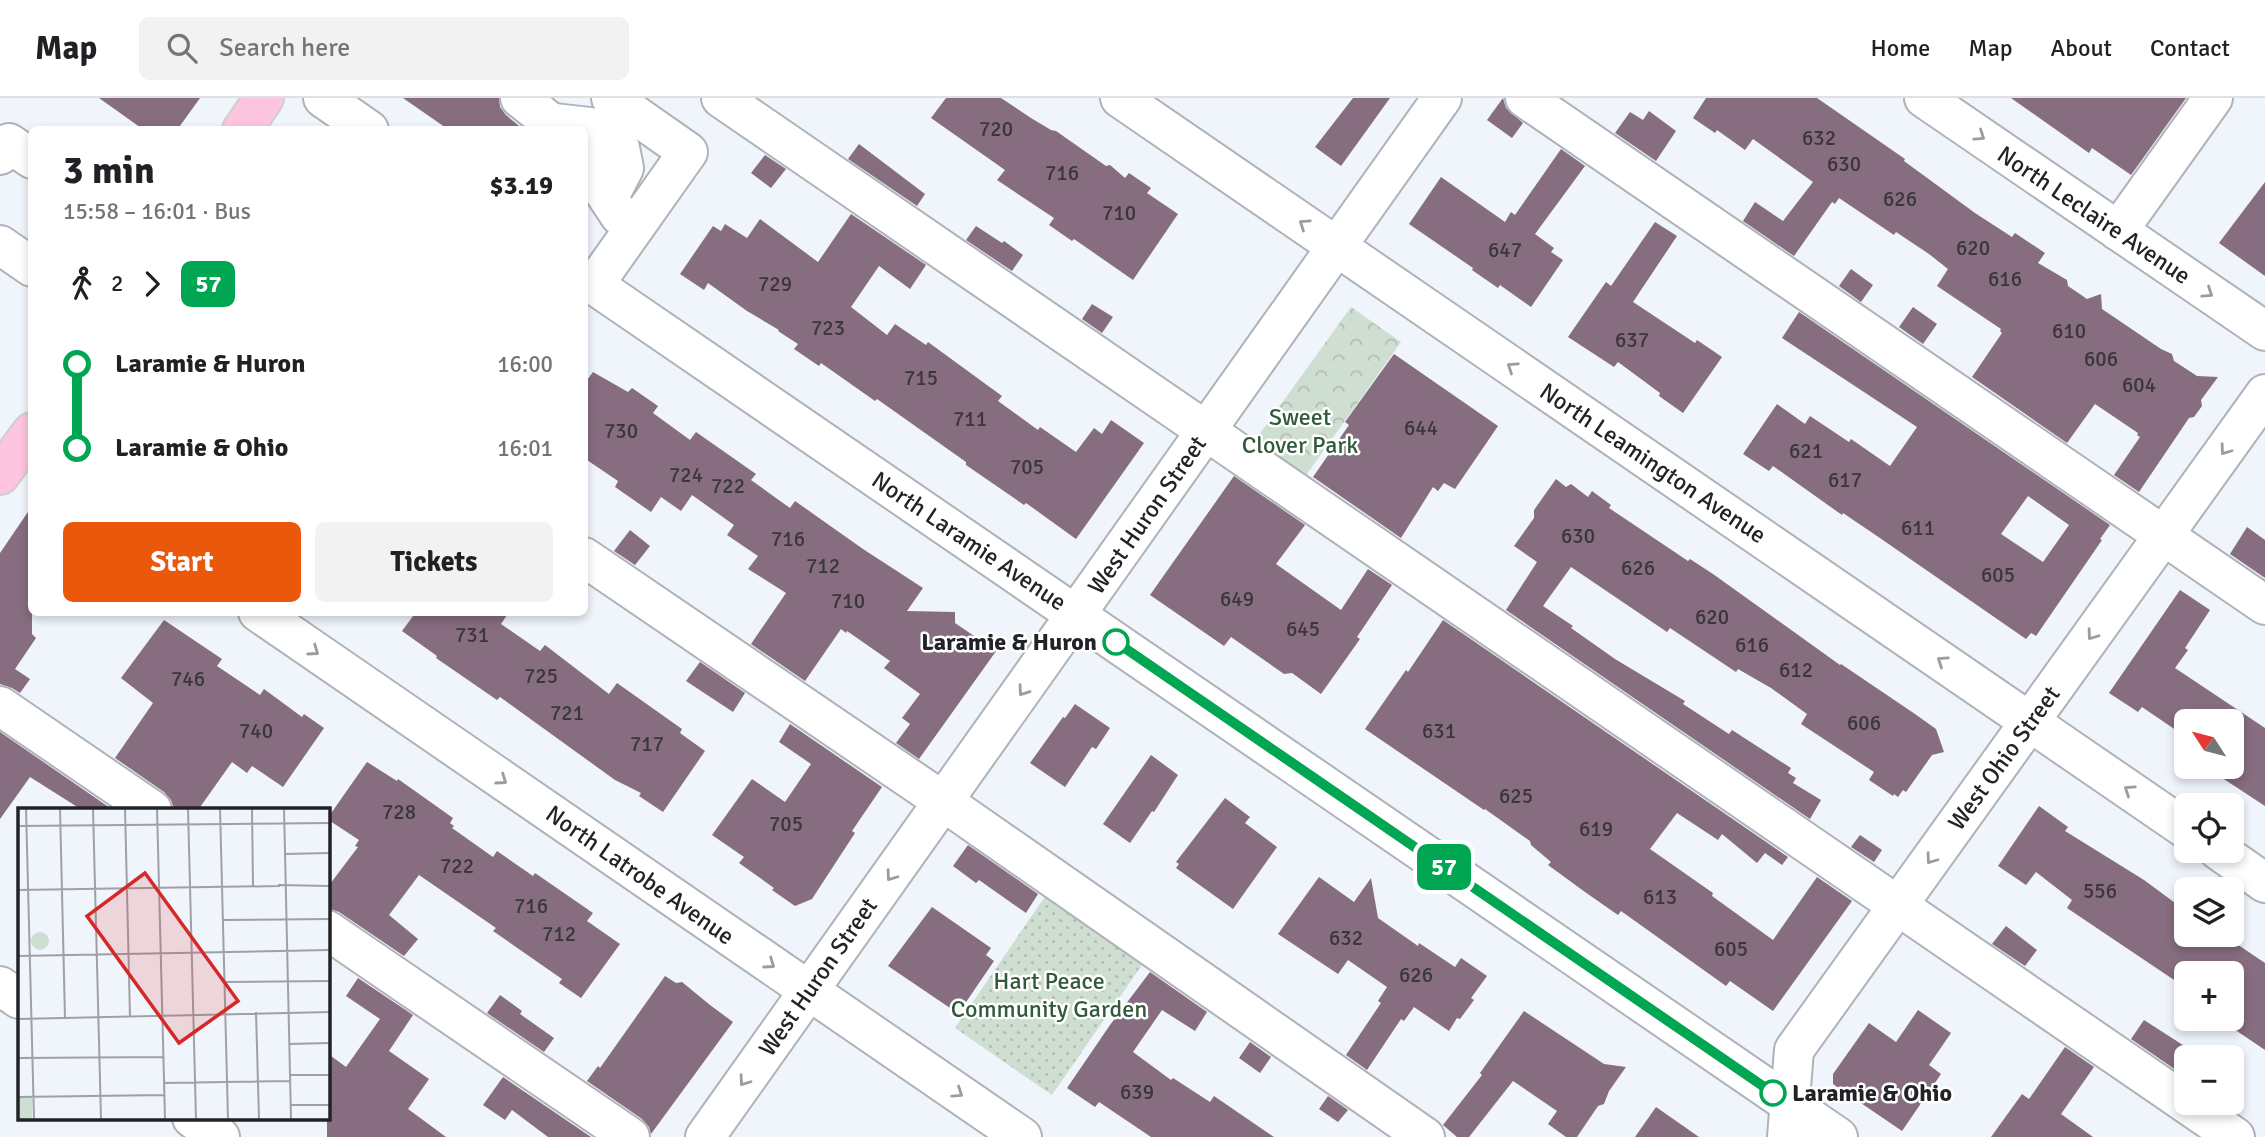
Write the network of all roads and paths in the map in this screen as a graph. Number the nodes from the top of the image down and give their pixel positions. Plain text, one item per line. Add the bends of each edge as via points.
1 (264, 98) edge
2 (323, 98) edge
3 (520, 98) edge
4 (611, 98) edge
5 (721, 98) edge
6 (1120, 98) edge
7 (1442, 98) edge
8 (1525, 98) edge
9 (2213, 98) edge
10 (1931, 100) edge
11 (245, 126) edge
12 (359, 126) edge
13 (557, 126) edge
14 (588, 127) edge
15 (0, 155) edge
16 (28, 156) edge
17 (588, 168) edge
18 (609, 197) junction
19 (2119, 231) junction
20 (631, 233) junction
21 (0, 245) edge
22 (1337, 247) junction
23 (28, 264) edge
24 (589, 281) edge
25 (2265, 331) edge
26 (2265, 394) edge
27 (1206, 431) junction
28 (2164, 535) junction
29 (588, 560) edge
30 (2265, 604) edge
31 (1076, 615) junction
32 (264, 616) edge
33 (0, 706) edge
34 (2030, 722) junction
35 (944, 802) junction
36 (149, 808) edge
37 (2174, 821) edge
38 (2237, 863) edge
39 (2265, 883) edge
40 (1898, 906) junction
41 (329, 931) edge
42 (0, 986) edge
43 (809, 991) junction
44 (18, 998) edge
45 (193, 1119) edge
46 (1788, 1120) edge
47 (220, 1137) edge
48 (630, 1137) edge
49 (705, 1137) edge
50 (1021, 1137) edge
51 (1426, 1137) edge
52 (1838, 1137) edge
53 (2235, 1137) edge

1 - 11 main road
2 - 12 street
3 - 13 street
4 - 20 street via 688,152
5 - 27 street
22 -> 6 street, North Leamington Avenue
7 - 22 street, West Huron Street
8 - 28 street
9 - 19 street
10 -> 19 street, North Leclaire Avenue
14 - 18 street via 620,148 624,168
15 - 16 street via 9,143
17 - 18 street
18 - 20 street
19 -> 25 street, North Leclaire Avenue
20 - 24 street
21 - 23 street
22 - 27 street, West Huron Street
34 -> 22 street, North Leamington Avenue
24 - 31 street, North Laramie Avenue
26 -> 28 street, West Ohio Street
27 - 31 street, West Huron Street
27 - 40 street
28 - 30 street
28 -> 34 street, West Ohio Street
29 - 35 street
31 -> 35 street, West Huron Street
31 - 46 street, North Laramie Avenue
32 -> 43 street, North Latrobe Avenue
33 - 36 street
37 -> 34 street, North Leamington Avenue
34 -> 40 street, West Ohio Street
35 -> 43 street, West Huron Street
35 - 51 street
38 - 39 street
40 - 46 street, West Ohio Street via 1794,1050
40 - 53 street
41 - 48 street
42 - 44 street
43 -> 49 street, West Huron Street
43 -> 50 street, North Latrobe Avenue
45 - 47 street
46 - 52 street, North Laramie Avenue

